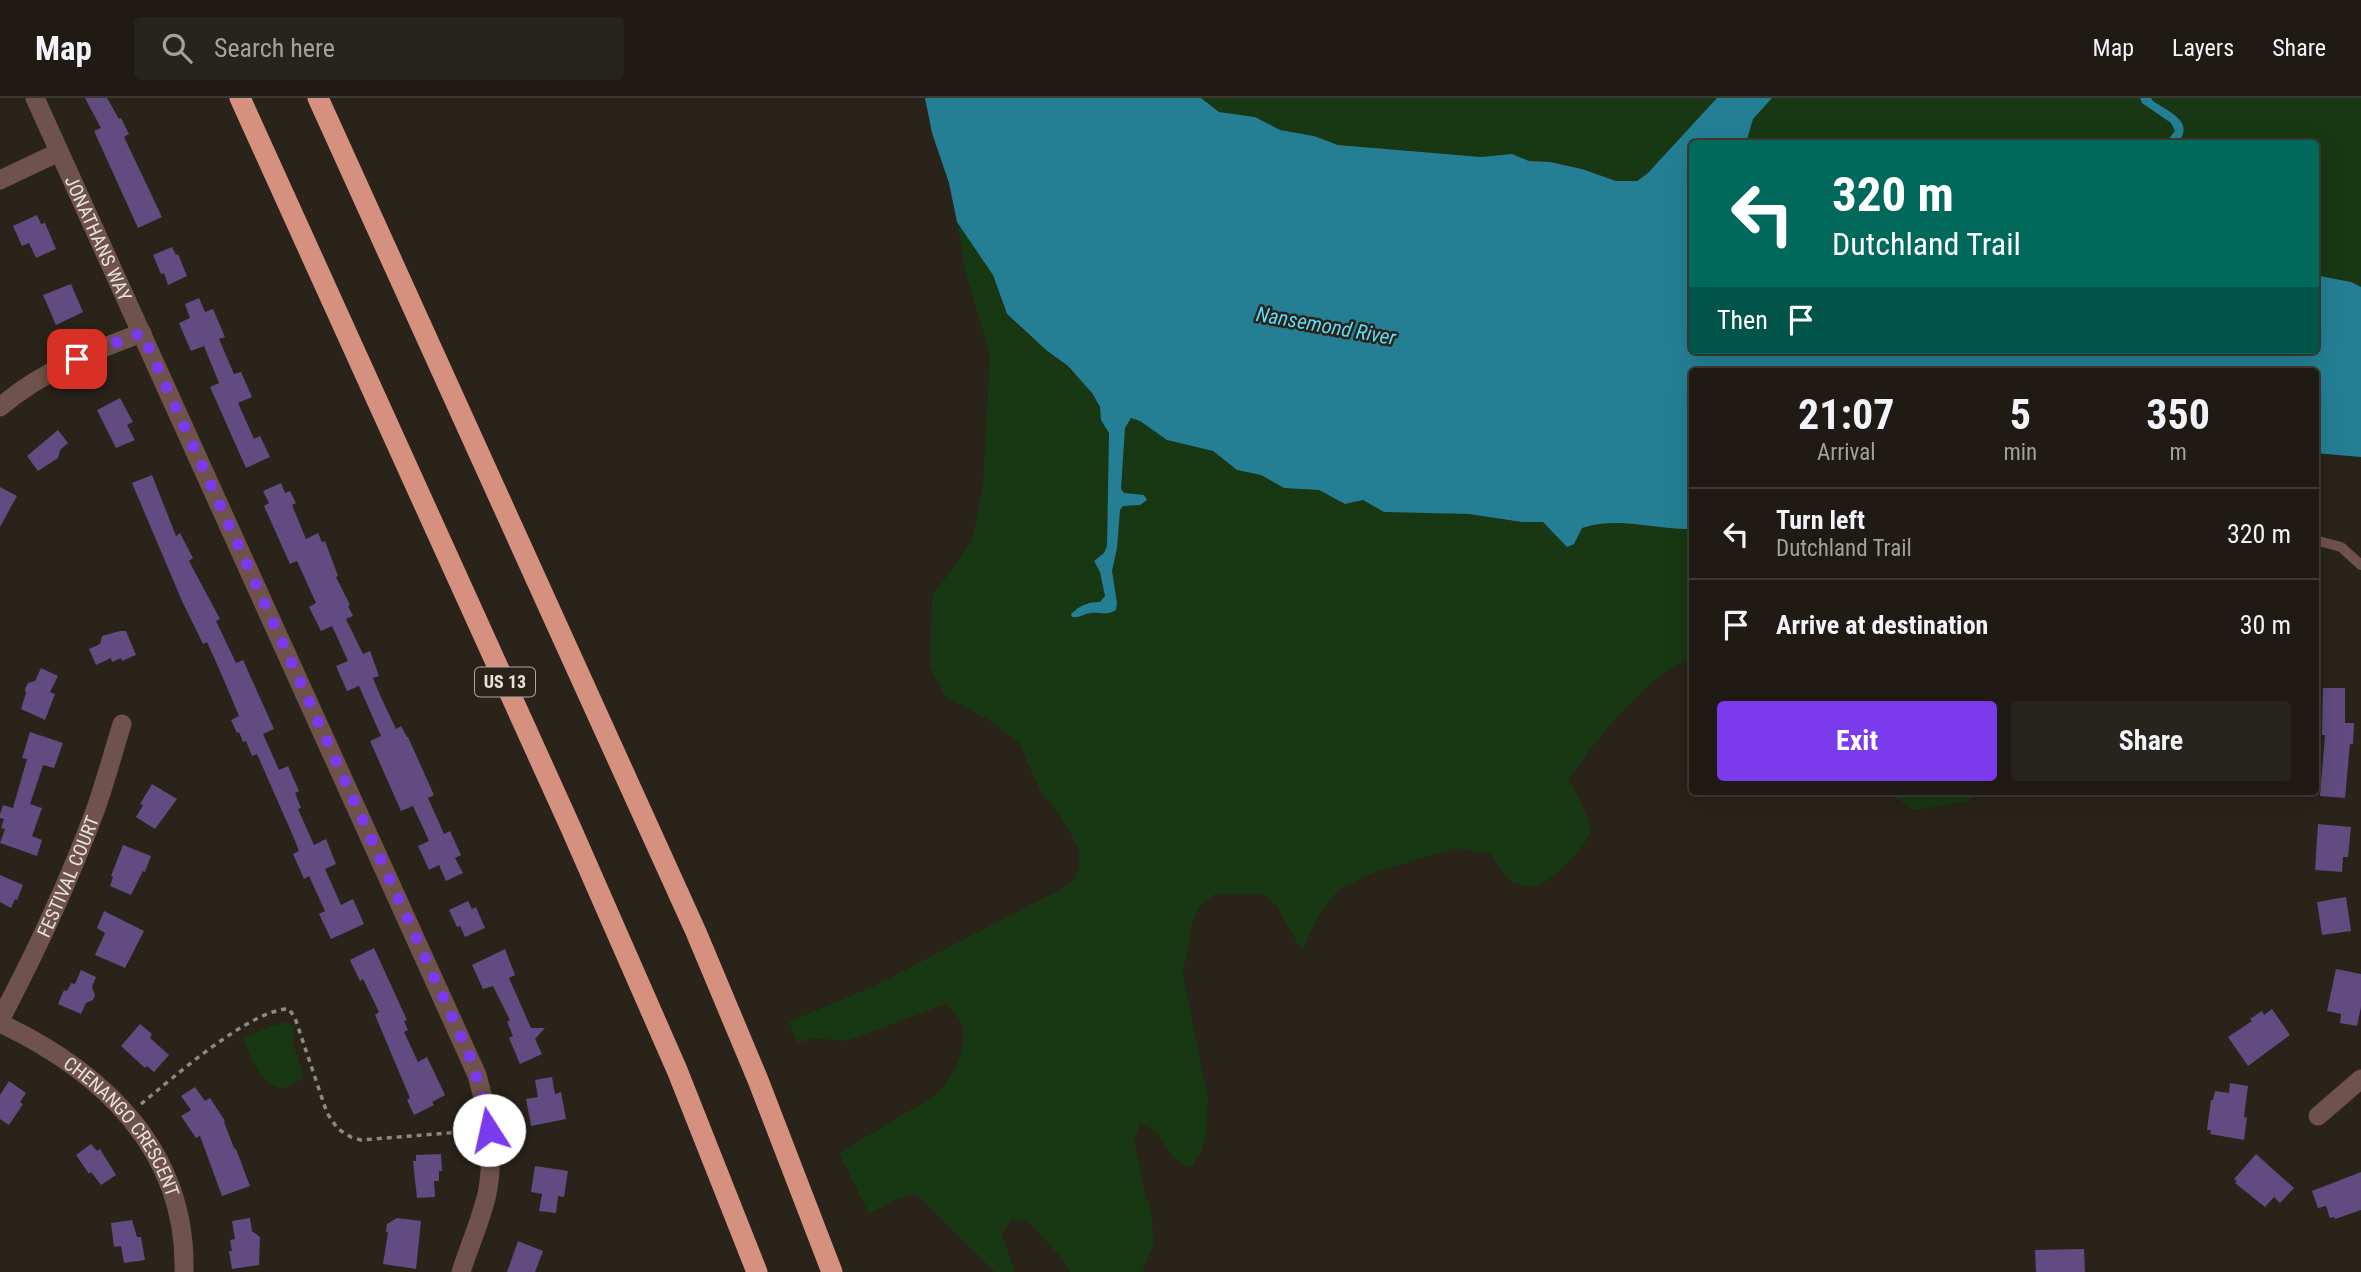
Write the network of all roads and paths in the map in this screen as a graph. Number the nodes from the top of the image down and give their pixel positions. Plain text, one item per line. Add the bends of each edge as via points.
1 (35, 98) edge
2 (240, 98) edge
3 (318, 98) edge
4 (59, 152) junction
5 (0, 180) edge
6 (142, 333) junction
7 (0, 407) edge
8 (2319, 541) edge
9 (2361, 565) edge
10 (122, 724) dead end
11 (0, 1022) edge
12 (2361, 1079) edge
13 (127, 1114) junction
14 (2318, 1116) dead end
15 (489, 1130) junction
16 (184, 1272) edge
17 (461, 1272) edge
18 (757, 1272) edge
19 (832, 1272) edge

1 - 4 street, JONATHANS WAY
2 - 18 highway, US 13 via 570,826 677,1070
3 - 19 highway via 696,932
4 - 5 street
4 - 6 street, JONATHANS WAY
6 - 7 street via 54,371
6 - 15 street, JONATHANS WAY via 468,1052
8 - 9 lane via 2341,547
10 - 11 street, FESTIVAL COURT via 95,810 60,896
11 - 13 street, CHENANGO CRESCENT via 60,1055
12 - 14 street
13 - 15 path via 220,1042 263,1015 289,1009 327,1113 338,1129 351,1137 361,1140
13 - 16 street, CHENANGO CRESCENT via 161,1162 175,1196 183,1232
15 - 17 street, JONATHANS WAY via 487,1194

